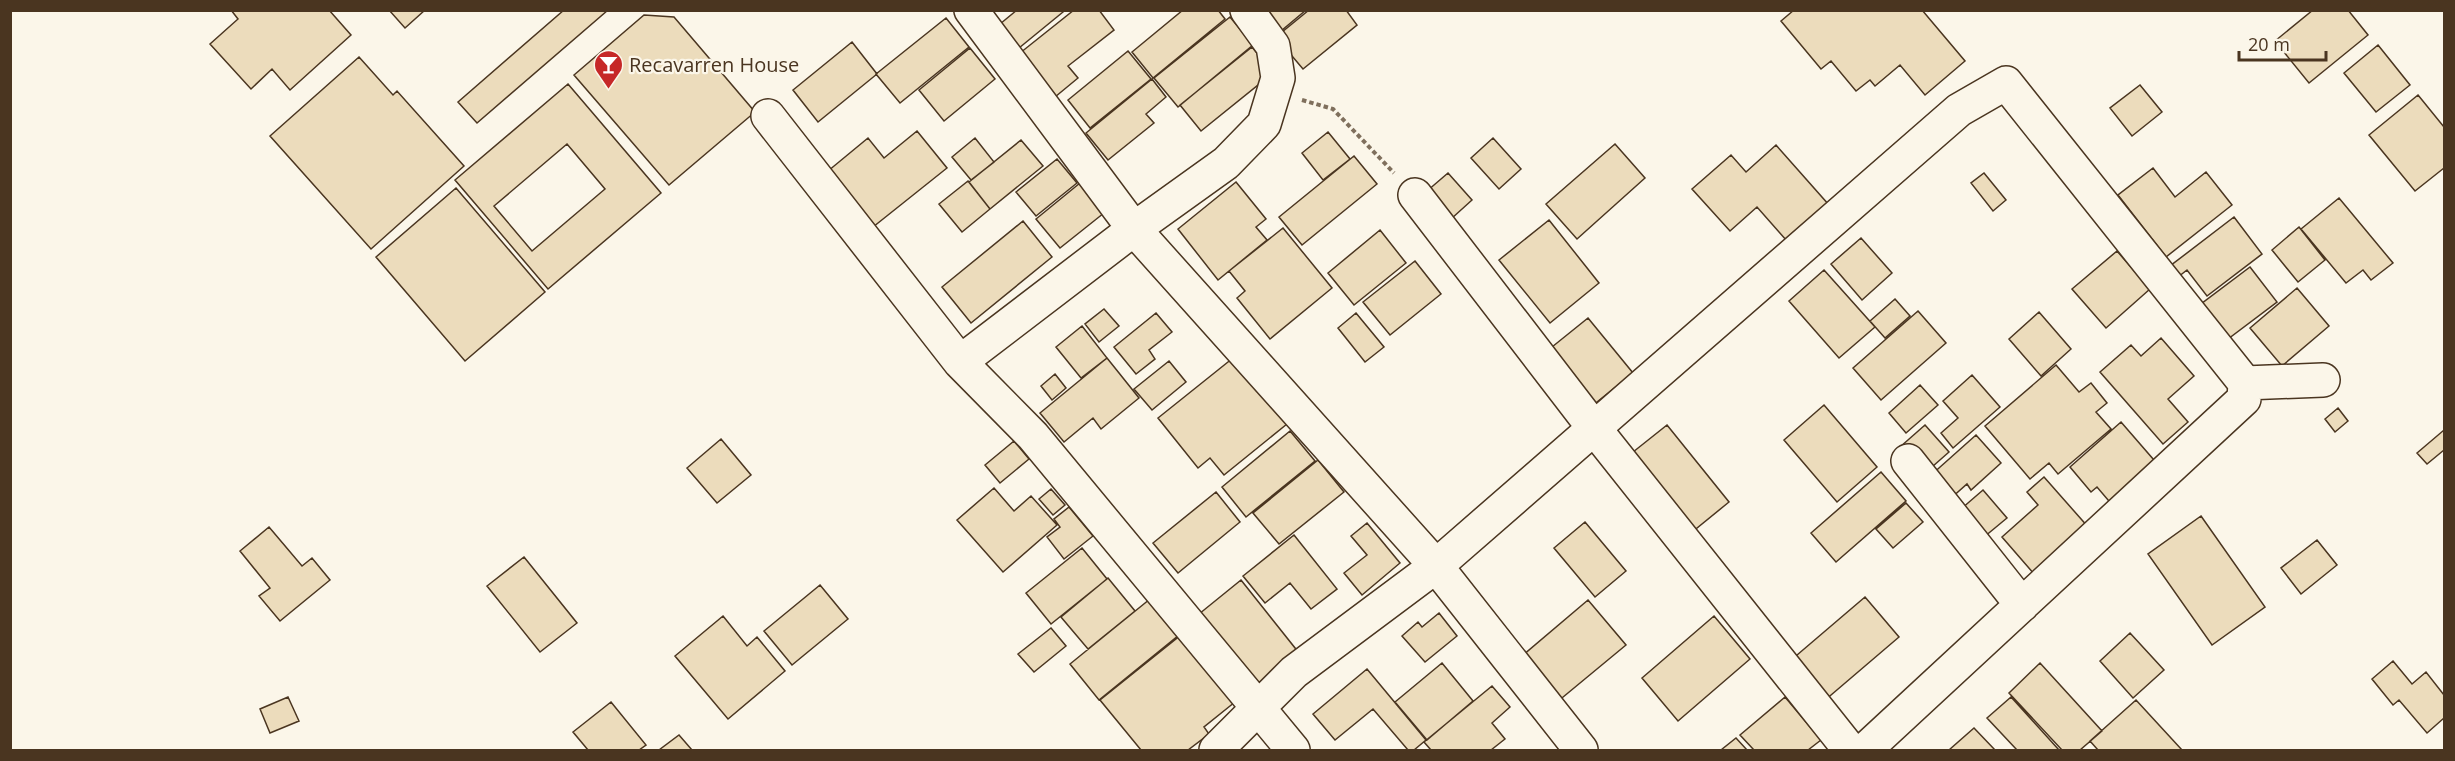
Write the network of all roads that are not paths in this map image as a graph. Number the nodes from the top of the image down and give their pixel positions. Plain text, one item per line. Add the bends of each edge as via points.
1 (971, 10) edge
2 (1247, 10) edge
3 (768, 116) dead end
4 (1415, 195) road end
5 (1134, 229) junction
6 (960, 362) junction
7 (2323, 381) dead end
8 (2245, 383) junction
9 (1594, 428) junction
10 (1908, 460) dead end
11 (1436, 566) junction
12 (2022, 604) junction
13 (1257, 708) junction
14 (1216, 750) edge
15 (1293, 750) edge
16 (1581, 750) edge
17 (1850, 750) edge
18 (1866, 750) edge

1 - 5 street
2 - 5 street via 1273,46 1278,78 1264,124 1226,163
3 - 6 street
4 - 9 street
5 - 6 street
5 - 11 street
6 - 13 street via 1033,436
7 - 8 street
8 - 9 street via 2006,83 1959,110
8 - 12 street via 2244,399
9 - 11 street
9 - 17 street
10 - 12 street
11 - 13 street via 1294,672
11 - 16 street
12 - 18 street
13 - 14 street
13 - 15 street

